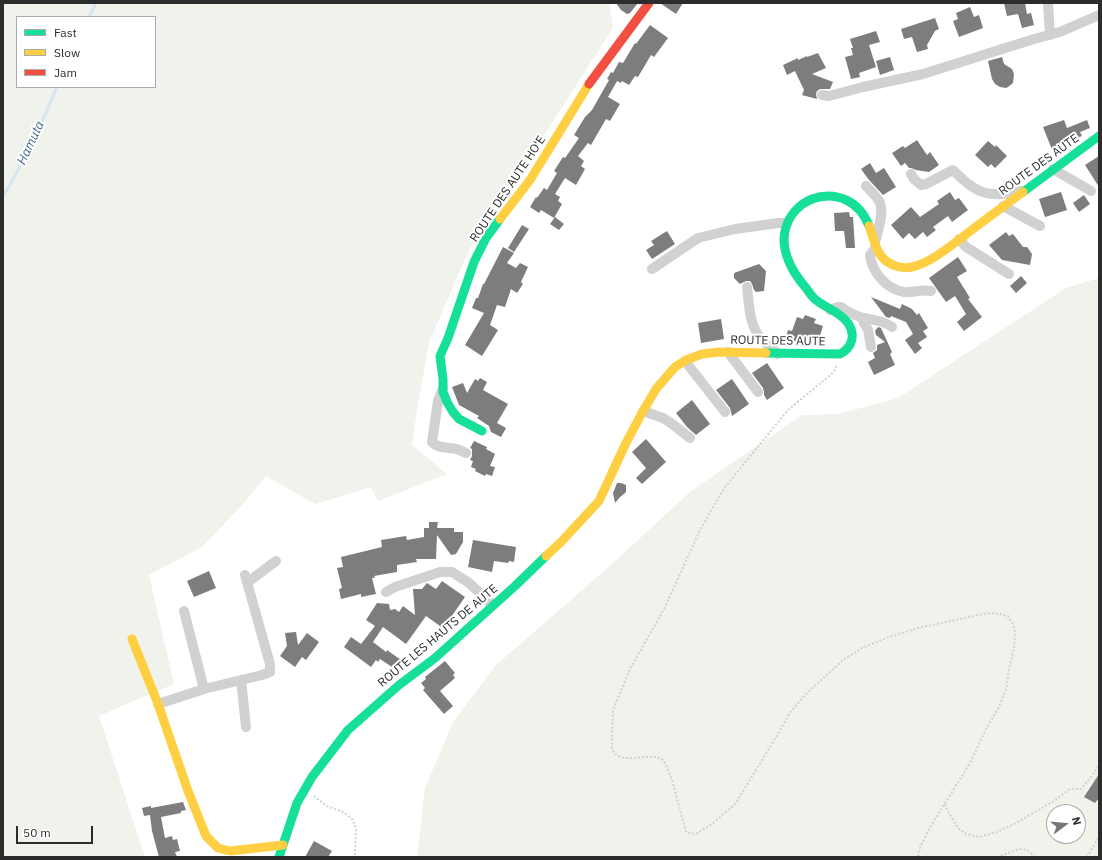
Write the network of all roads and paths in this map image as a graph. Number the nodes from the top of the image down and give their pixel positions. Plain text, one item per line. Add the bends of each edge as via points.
1 (649, 3) edge
2 (1048, 3) edge
3 (1099, 15) edge
4 (1050, 35) junction
5 (822, 95) dead end
6 (1099, 136) edge
7 (1054, 169) junction
8 (911, 174) dead end
9 (866, 186) dead end
10 (1023, 191) junction
11 (1091, 191) dead end
12 (1003, 206) junction
13 (787, 223) junction
14 (1040, 226) dead end
15 (959, 239) junction
16 (875, 244) junction
17 (652, 269) dead end
18 (1009, 274) dead end
19 (747, 287) dead end
20 (931, 291) dead end
21 (830, 310) junction
22 (863, 318) junction
23 (892, 327) dead end
24 (870, 347) dead end
25 (728, 352) junction
26 (778, 354) junction
27 (841, 354) junction
28 (685, 361) junction
29 (443, 386) junction
30 (758, 392) dead end
31 (643, 411) junction
32 (725, 412) dead end
33 (482, 431) dead end
34 (690, 438) dead end
35 (626, 443) joint
36 (466, 453) dead end
37 (276, 561) dead end
38 (386, 592) dead end
39 (494, 605) junction
40 (184, 610) dead end
41 (132, 639) dead end
42 (241, 680) junction
43 (204, 689) junction
44 (158, 704) junction
45 (246, 727) dead end
46 (1099, 765) edge
47 (305, 789) junction
48 (945, 804) junction
49 (1099, 837) edge
50 (283, 845) junction
51 (217, 853) edge
52 (279, 857) edge
53 (354, 857) edge
54 (918, 857) edge
55 (997, 857) edge
56 (1035, 857) edge
57 (1087, 857) edge

1 - 29 street, ROUTE DES AUTE HO'E via 595,76 530,180 486,238 474,262 440,356
2 - 4 street
3 - 4 street
4 - 5 street via 923,74 829,96
6 - 7 street, ROUTE DES AUTE
7 - 10 street, ROUTE DES AUTE
7 - 11 street
8 - 10 street via 921,185 953,170 976,189 987,194
9 - 16 street via 880,203 881,209
10 - 12 street, ROUTE DES AUTE
12 - 14 street
12 - 15 street, ROUTE DES AUTE
13 - 16 street, ROUTE DES AUTE via 799,208 812,199 836,196 858,207 865,216
13 - 17 street via 735,229 698,238
13 - 21 street, ROUTE DES AUTE via 784,243 790,266 798,280 815,299
15 - 16 street, ROUTE DES AUTE via 927,261 910,268 899,267 883,259
15 - 18 street via 966,247
16 - 20 street via 870,255 871,263 883,281 892,288 904,292
19 - 26 street via 756,332
21 - 22 street via 838,307
21 - 27 street, ROUTE DES AUTE via 847,323 851,330 852,343
22 - 23 street via 880,320
22 - 24 street via 868,330
25 - 26 street, ROUTE DES AUTE
25 - 28 street, ROUTE DES AUTE via 702,354
25 - 30 street
26 - 27 street, ROUTE DES AUTE
27 - 48 path via 834,372 788,410 725,487 705,521 664,609 630,669 616,702 613,710 612,748 614,753 624,758 657,757 663,760 672,780 686,832 696,834 735,804 791,711 843,660 870,645 918,628 988,613 1008,616 1015,632 1006,689 970,763
28 - 31 street, ROUTE DES AUTE via 675,367 656,389
28 - 32 street
29 - 33 street, ROUTE DES AUTE HO'E via 447,402 459,420
29 - 36 street via 432,442 439,447
31 - 34 street via 663,418
31 - 35 street, ROUTE DES AUTE
35 - 39 street, ROUTE LES HAUTS DE AUTE via 599,501 561,542
37 - 42 street via 247,578 270,672
38 - 39 street via 440,572 452,572
39 - 47 street, ROUTE LES HAUTS DE AUTE via 348,730
40 - 43 street
41 - 44 street
42 - 43 street
42 - 45 street
43 - 44 street
44 - 51 street via 188,791 206,836
46 - 48 path via 1081,789 1070,789 1014,824 979,837 966,834 958,828
47 - 50 street, ROUTE LES HAUTS DE AUTE via 297,803
47 - 53 path via 326,806 343,812 352,819 356,828
48 - 54 path via 929,829
49 - 57 path
50 - 51 street
50 - 52 street, ROUTE LES HAUTS DE AUTE
55 - 56 path via 1019,849 1027,850

